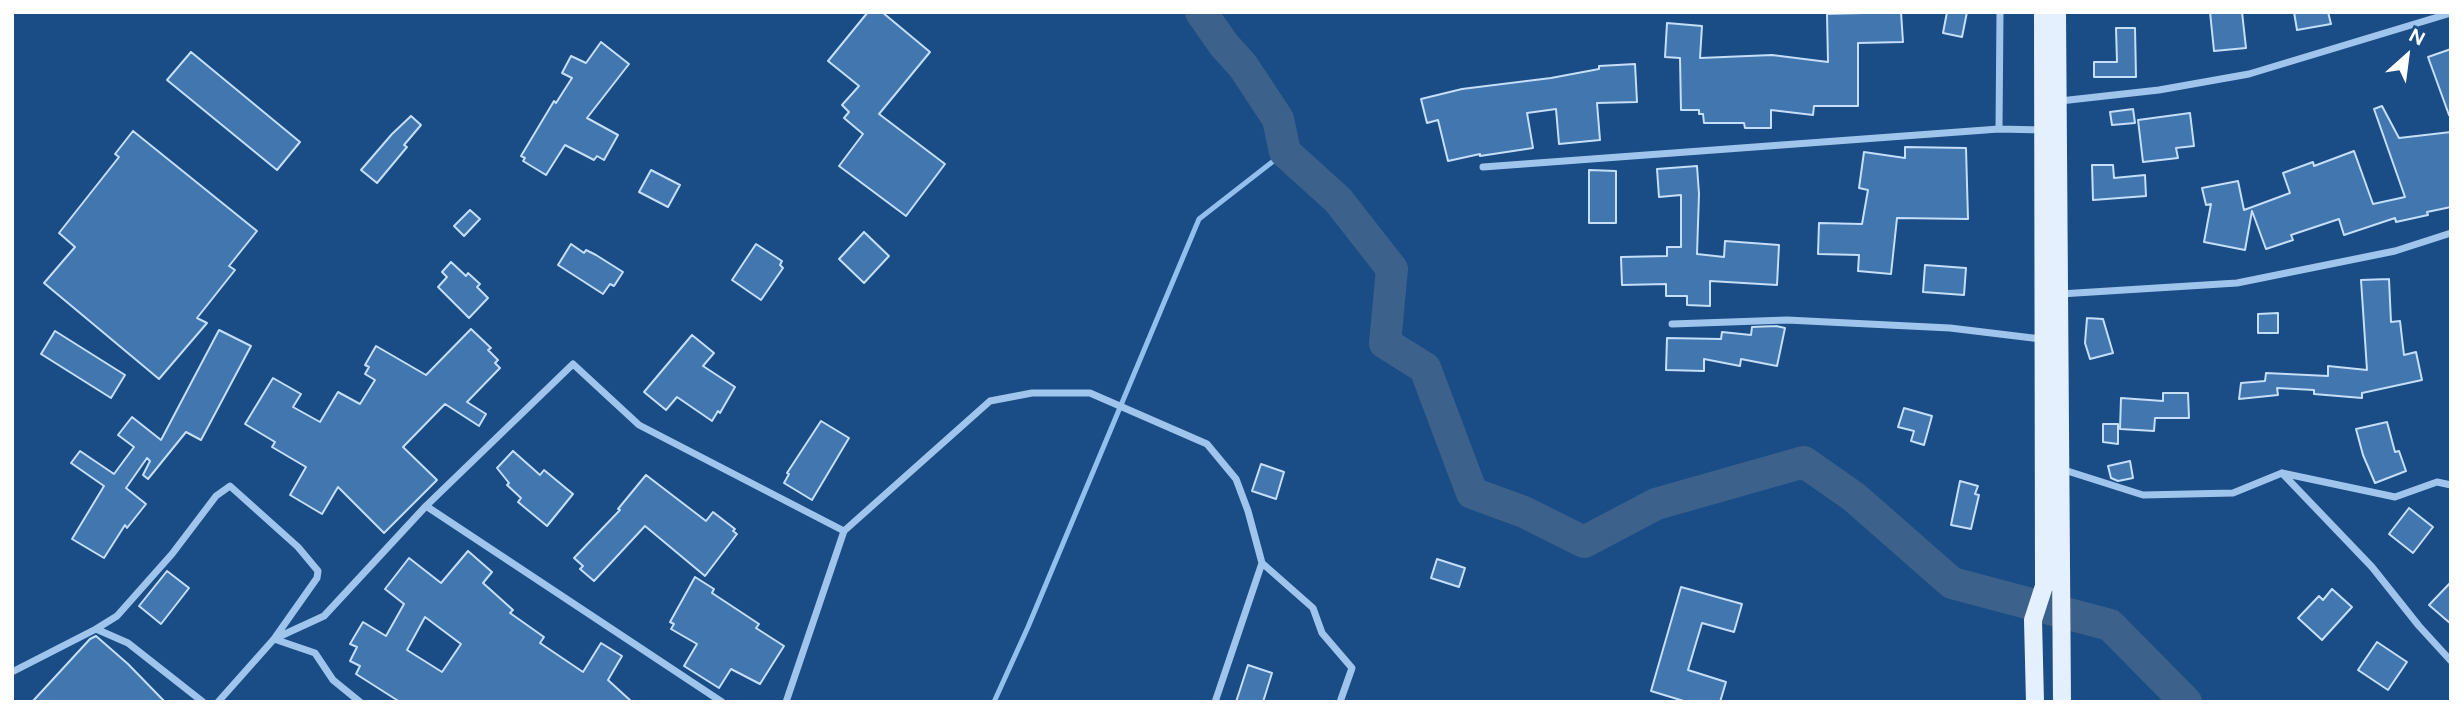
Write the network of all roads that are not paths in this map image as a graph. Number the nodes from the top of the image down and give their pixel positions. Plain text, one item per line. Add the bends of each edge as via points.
1 (2000, 12) edge
2 (2043, 12) edge
3 (2057, 12) edge
4 (2451, 13) edge
5 (2059, 102) junction
6 (1998, 129) junction
7 (2044, 130) junction
8 (1483, 167) dead end
9 (2451, 233) edge
10 (2060, 294) junction
11 (1672, 324) dead end
12 (2044, 340) junction
13 (2060, 469) junction
14 (2282, 473) junction
15 (2451, 485) edge
16 (426, 506) junction
17 (844, 531) junction
18 (1262, 563) junction
19 (96, 629) junction
20 (274, 639) junction
21 (2451, 661) edge
22 (12, 672) edge
23 (203, 702) edge
24 (218, 702) edge
25 (360, 702) edge
26 (722, 702) edge
27 (786, 702) edge
28 (1215, 702) edge
29 (1339, 702) edge
30 (2035, 702) edge
31 (2062, 702) edge

1 - 6 street
2 - 7 main road
3 - 5 main road
4 - 5 street via 2249,74
5 - 10 main road
6 - 7 street
6 - 8 street
7 - 12 main road
9 - 10 street via 2395,250 2237,283
10 - 13 main road
11 - 12 street via 1800,321 1950,328
12 - 30 main road via 2044,586 2033,620
13 - 14 street via 2143,495 2233,493
13 - 31 main road
14 - 15 street via 2395,496 2437,481
14 - 21 street via 2372,567
16 - 17 street via 573,364 639,425
16 - 20 street via 324,616
16 - 26 street
17 - 18 street via 990,401 1032,393 1090,393 1207,444 1236,480
17 - 27 street
18 - 28 street
18 - 29 street via 1312,608 1322,634 1352,668
19 - 20 street via 117,616 216,496 230,486 318,571 317,579
19 - 22 street
19 - 23 street via 128,643
20 - 24 street
20 - 25 street via 315,653 333,680

